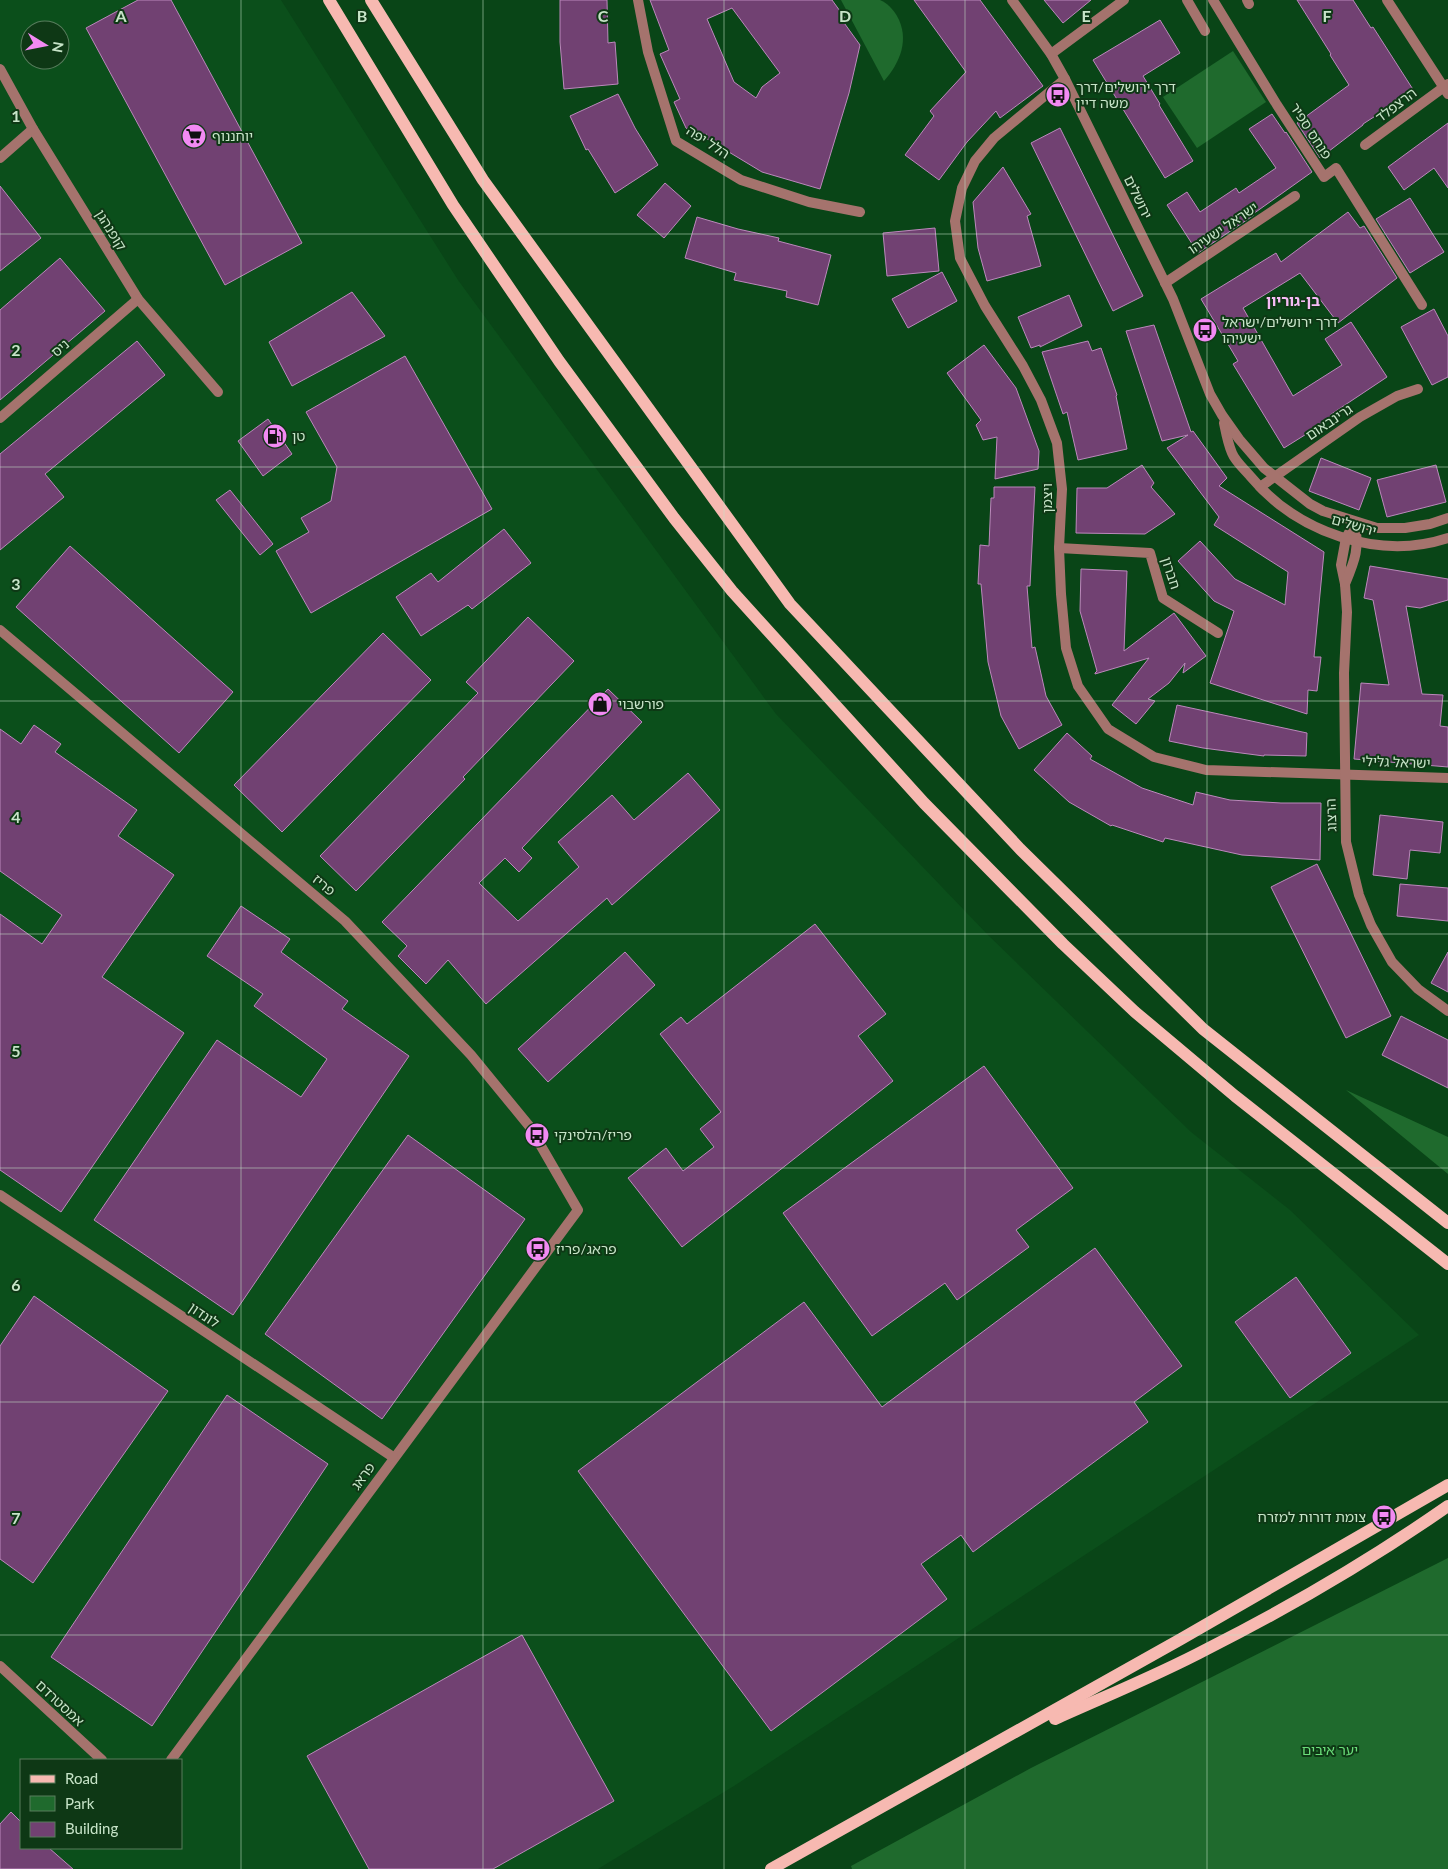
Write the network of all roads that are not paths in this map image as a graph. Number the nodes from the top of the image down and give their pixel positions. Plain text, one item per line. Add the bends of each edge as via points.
1 (329, 0) edge
2 (371, 0) edge
3 (638, 0) edge
4 (1012, 0) edge
5 (1187, 0) edge
6 (1213, 0) edge
7 (1387, 0) edge
8 (1122, 1) edge
9 (1206, 31) dead end
10 (1051, 54) junction
11 (0, 70) edge
12 (1065, 79) junction
13 (1446, 88) edge
14 (33, 129) junction
15 (1365, 145) dead end
16 (0, 158) edge
17 (1295, 196) dead end
18 (860, 212) dead end
19 (1165, 283) junction
20 (138, 299) junction
21 (1422, 305) dead end
22 (1418, 389) dead end
23 (218, 392) dead end
24 (1222, 415) junction
25 (0, 418) edge
26 (1273, 476) junction
27 (1260, 487) junction
28 (1448, 518) edge
29 (1355, 522) junction
30 (1346, 538) junction
31 (1448, 538) edge
32 (1358, 542) junction
33 (1059, 548) junction
34 (1345, 584) junction
35 (0, 630) edge
36 (1218, 633) dead end
37 (1344, 773) junction
38 (1448, 778) edge
39 (1448, 1011) edge
40 (0, 1195) edge
41 (578, 1210) joint
42 (1448, 1224) edge
43 (1448, 1264) edge
44 (394, 1457) junction
45 (1448, 1485) edge
46 (1448, 1506) edge
47 (0, 1666) edge
48 (976, 1755) junction
49 (101, 1759) edge
50 (172, 1759) edge
51 (771, 1869) edge

1 - 43 main road via 453,205 559,360 674,518 732,591 924,803 1134,1012
2 - 42 main road via 483,180 790,604 1020,849 1203,1029
3 - 18 street, הלל יפה via 648,52 676,141 741,180 809,202
4 - 10 street, ירושלים
5 - 9 street
6 - 21 street, פנחס ספיר via 1324,178 1336,168
7 - 13 street
8 - 10 street
10 - 12 street, ירושלים
11 - 14 street, קופנהגן
12 - 19 street, ירושלים
12 - 33 street, ויצמן via 994,138 975,161 962,188 955,221 960,258 1041,400 1057,443 1062,489
13 - 15 street, הרצפלד
14 - 16 street
14 - 20 street, קופנהגן
17 - 19 street, ישראל ישעיהו
19 - 24 street, ירושלים via 1210,394
20 - 23 street, קופנהגן
20 - 25 street, ניס
22 - 26 street, גרינבאום via 1397,396 1360,417
24 - 26 street, ירושלים via 1239,440
24 - 27 street, ירושלים via 1232,454
26 - 27 street, גרינבאום
26 - 29 street, ירושלים via 1322,511
27 - 30 street, ירושלים via 1311,525
28 - 29 street, ירושלים via 1405,528 1377,528
29 - 30 street, הרצוג
29 - 32 street, הרצוג
30 - 32 street, ירושלים
30 - 34 street, הרצוג via 1341,565
31 - 32 street, ירושלים via 1398,546
32 - 34 street, הרצוג
33 - 36 street, חברון via 1150,553 1162,598
33 - 37 street, ויצמן via 1066,648 1078,686 1108,729 1154,757 1206,770
34 - 37 street, הרצוג
35 - 41 street, פריז via 345,921 471,1055 530,1127
37 - 38 street, ישראל גלילי
37 - 39 street, הרצוג via 1346,842 1359,895 1371,925 1392,962 1418,989
40 - 44 street, לונדון
41 - 44 street, פראג
44 - 50 street, פראג
45 - 48 main road
46 - 48 main road via 1307,1595 1206,1650
47 - 49 street, אמסטרדם
48 - 51 main road

